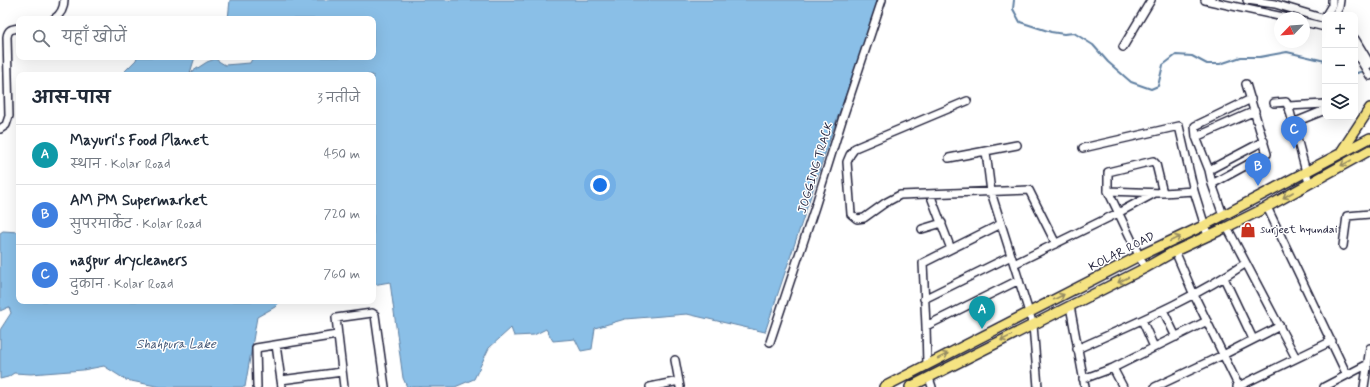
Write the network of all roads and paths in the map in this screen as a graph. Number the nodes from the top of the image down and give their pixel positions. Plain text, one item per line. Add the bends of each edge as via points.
1 (64, 0) edge
2 (882, 0) edge
3 (1151, 0) edge
4 (1205, 0) edge
5 (1247, 0) edge
6 (1332, 0) edge
7 (1340, 0) edge
8 (1328, 12) edge
9 (1336, 12) edge
10 (1274, 15) edge
11 (57, 16) edge
12 (1322, 16) edge
13 (1310, 23) edge
14 (1322, 26) edge
15 (16, 28) edge
16 (1358, 45) edge
17 (1123, 47) dead end
18 (1358, 54) edge
19 (1366, 61) edge
20 (1370, 76) edge
21 (1246, 84) dead end
22 (1251, 99) junction
23 (967, 101) dead end
24 (1274, 103) dead end
25 (1322, 104) edge
26 (1288, 106) junction
27 (1370, 108) edge
28 (1255, 111) junction
29 (1322, 111) edge
30 (1293, 123) junction
31 (0, 129) edge
32 (1196, 136) junction
33 (1370, 138) edge
34 (1264, 141) junction
35 (1017, 146) dead end
36 (1083, 148) dead end
37 (1370, 150) edge
38 (986, 152) junction
39 (1341, 153) junction
40 (949, 158) dead end
41 (1209, 170) junction
42 (1306, 171) junction
43 (1309, 183) junction
44 (1212, 184) junction
45 (1108, 191) junction
46 (1194, 191) junction
47 (991, 192) junction
48 (1159, 193) junction
49 (930, 194) junction
50 (1267, 207) junction
51 (1118, 213) junction
52 (1370, 214) edge
53 (1223, 215) junction
54 (942, 223) junction
55 (1001, 224) junction
56 (1205, 225) junction
57 (1227, 227) junction
58 (922, 230) dead end
59 (1208, 236) junction
60 (1056, 244) junction
61 (1343, 246) dead end
62 (951, 249) junction
63 (1175, 251) junction
64 (1011, 256) junction
65 (1139, 256) junction
66 (1246, 263) junction
67 (1014, 264) junction
68 (1145, 268) junction
69 (1224, 278) junction
70 (1019, 280) junction
71 (1194, 295) junction
72 (924, 299) junction
73 (1070, 306) junction
74 (1163, 310) junction
75 (1029, 313) junction
76 (1142, 320) junction
77 (1207, 321) junction
78 (1033, 325) junction
79 (926, 326) junction
80 (1280, 326) junction
81 (337, 335) junction
82 (1176, 337) junction
83 (1252, 340) junction
84 (1332, 341) junction
85 (770, 342) dead end
86 (276, 345) junction
87 (1154, 347) junction
88 (1370, 348) edge
89 (1077, 349) junction
90 (1224, 355) junction
91 (1296, 358) junction
92 (675, 360) dead end
93 (1368, 364) junction
94 (927, 365) junction
95 (1113, 368) junction
96 (342, 372) junction
97 (1347, 375) junction
98 (930, 382) edge
99 (1084, 383) edge
100 (281, 384) edge
101 (679, 384) edge
102 (898, 384) edge
103 (257, 387) edge
104 (344, 387) edge
105 (385, 387) edge
106 (650, 387) edge
107 (884, 387) edge
108 (910, 387) edge
109 (1038, 387) edge
110 (1123, 387) edge
111 (1154, 387) edge
112 (1238, 387) edge
113 (1324, 387) edge
114 (1364, 387) edge

1 - 11 street
2 - 85 street, JOGGING TRACK
3 - 17 street
4 - 10 street
5 - 12 street via 1275,4
6 - 8 street
7 - 9 street
13 - 14 street
15 - 31 street via 11,29 6,37 9,116 6,124
16 - 19 street
18 - 19 street
19 - 20 street
21 - 22 street
22 - 28 street
22 - 32 street via 1196,125
23 - 49 street via 855,148 847,162 851,214 857,219 864,218 900,195
24 - 26 street via 1286,102
25 - 26 street
26 - 30 street
27 - 39 main road
28 - 32 street
28 - 34 street
29 - 30 street
30 - 42 street
32 - 41 street
33 - 39 main road, KOLAR ROAD
34 - 41 street
34 - 44 street via 1266,156
35 - 38 street
36 - 46 street via 1179,126
37 -> 43 main road, KOLAR ROAD
38 - 40 street
38 - 47 street
39 - 42 main road, KOLAR ROAD
41 - 44 street
42 - 43 street
42 - 53 main road, KOLAR ROAD
43 -> 50 main road, KOLAR ROAD
44 - 53 street
45 - 48 street
45 - 48 street via 1108,172 1153,161 1156,164
45 - 51 street
46 - 48 street
46 - 56 street
47 - 49 street
47 - 55 street
47 - 60 street via 1029,190
48 - 51 street
49 - 54 street
50 - 57 main road, KOLAR ROAD
50 - 84 street
51 - 60 street
51 - 65 street
52 - 61 street via 1347,216
53 - 56 main road, KOLAR ROAD
53 - 57 main road
54 - 58 street
54 - 62 street
55 - 62 street
55 - 64 street
56 - 59 street
65 -> 56 main road, KOLAR ROAD
57 - 59 main road, KOLAR ROAD
57 - 66 street
59 - 63 main road, KOLAR ROAD
60 - 67 street
62 - 72 street via 923,263
63 - 68 main road, KOLAR ROAD
63 - 71 street
64 - 67 street
64 - 72 street
65 - 68 street
75 -> 65 main road, KOLAR ROAD
66 - 69 street
66 - 80 street
67 - 70 street
68 -> 73 main road, KOLAR ROAD
69 - 71 street
69 - 83 street
70 - 75 street
70 - 79 street
71 - 74 street
71 - 77 street
72 - 79 street
73 - 78 main road, KOLAR ROAD
73 - 89 street
74 - 76 street
74 - 82 street
75 - 78 street
94 -> 75 main road, KOLAR ROAD
76 - 87 street
76 - 89 street
77 - 82 street
77 - 90 street
78 -> 98 main road, KOLAR ROAD
78 - 109 street
79 - 94 street
80 - 83 street
80 - 91 street
81 - 86 street
81 - 96 street
81 - 105 street via 337,318 374,313
82 - 87 street
83 - 90 street
84 - 91 street
84 - 97 street
86 - 100 street
86 - 103 street via 255,348
87 - 95 street
88 - 93 street
89 - 99 street
90 - 111 street
90 - 112 street
91 - 112 street
92 - 101 street
93 - 97 street
93 - 114 street
94 - 102 main road, KOLAR ROAD
95 - 99 street
95 - 110 street
96 - 100 street
96 - 104 street
97 - 113 street
98 - 108 main road, KOLAR ROAD
101 - 106 street
102 - 107 main road, KOLAR ROAD

